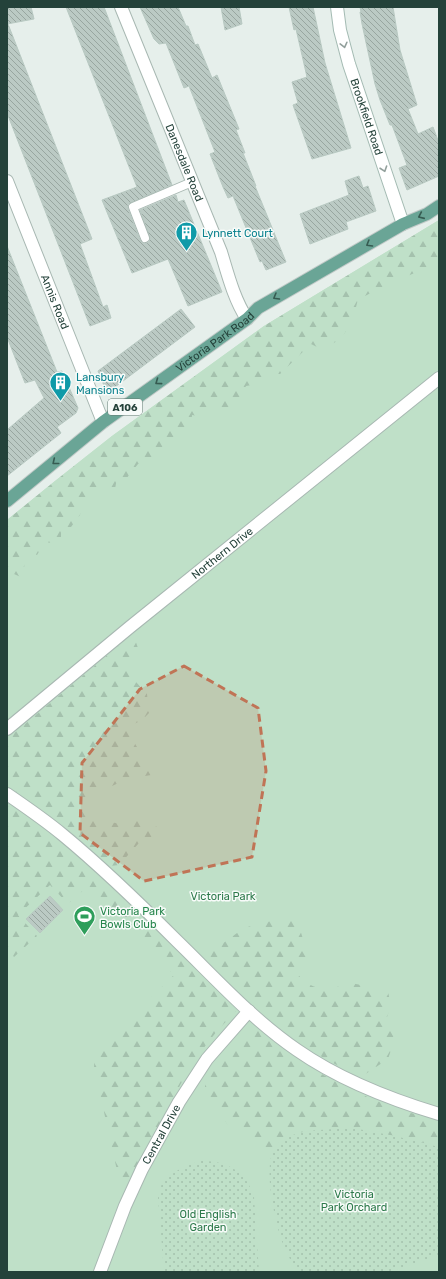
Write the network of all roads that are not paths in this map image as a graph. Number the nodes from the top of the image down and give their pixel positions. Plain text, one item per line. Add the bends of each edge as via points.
1 (121, 7) edge
2 (337, 7) edge
3 (7, 181) edge
4 (192, 182) junction
5 (439, 206) edge
6 (403, 224) junction
7 (145, 238) dead end
8 (247, 319) junction
9 (439, 378) edge
10 (103, 422) junction
11 (7, 501) edge
12 (7, 729) edge
13 (7, 794) edge
14 (249, 1011) junction
15 (439, 1114) edge
16 (100, 1272) edge

1 - 4 street, Danesdale Road
2 -> 6 street, Brookfield Road via 348,64
3 - 10 street, Annis Road
4 - 7 lane via 133,207
4 - 8 street, Danesdale Road via 221,252 229,280
5 -> 6 main road, Victoria Park Road / A106
6 -> 8 main road, Victoria Park Road / A106 via 258,308
8 -> 10 main road, Victoria Park Road / A106
9 - 12 street, Northern Drive
10 -> 11 main road, Victoria Park Road / A106
13 - 14 street via 90,858
14 - 15 street via 297,1050 322,1065 404,1104
14 - 16 street, Central Drive via 207,1060 179,1102 142,1169

